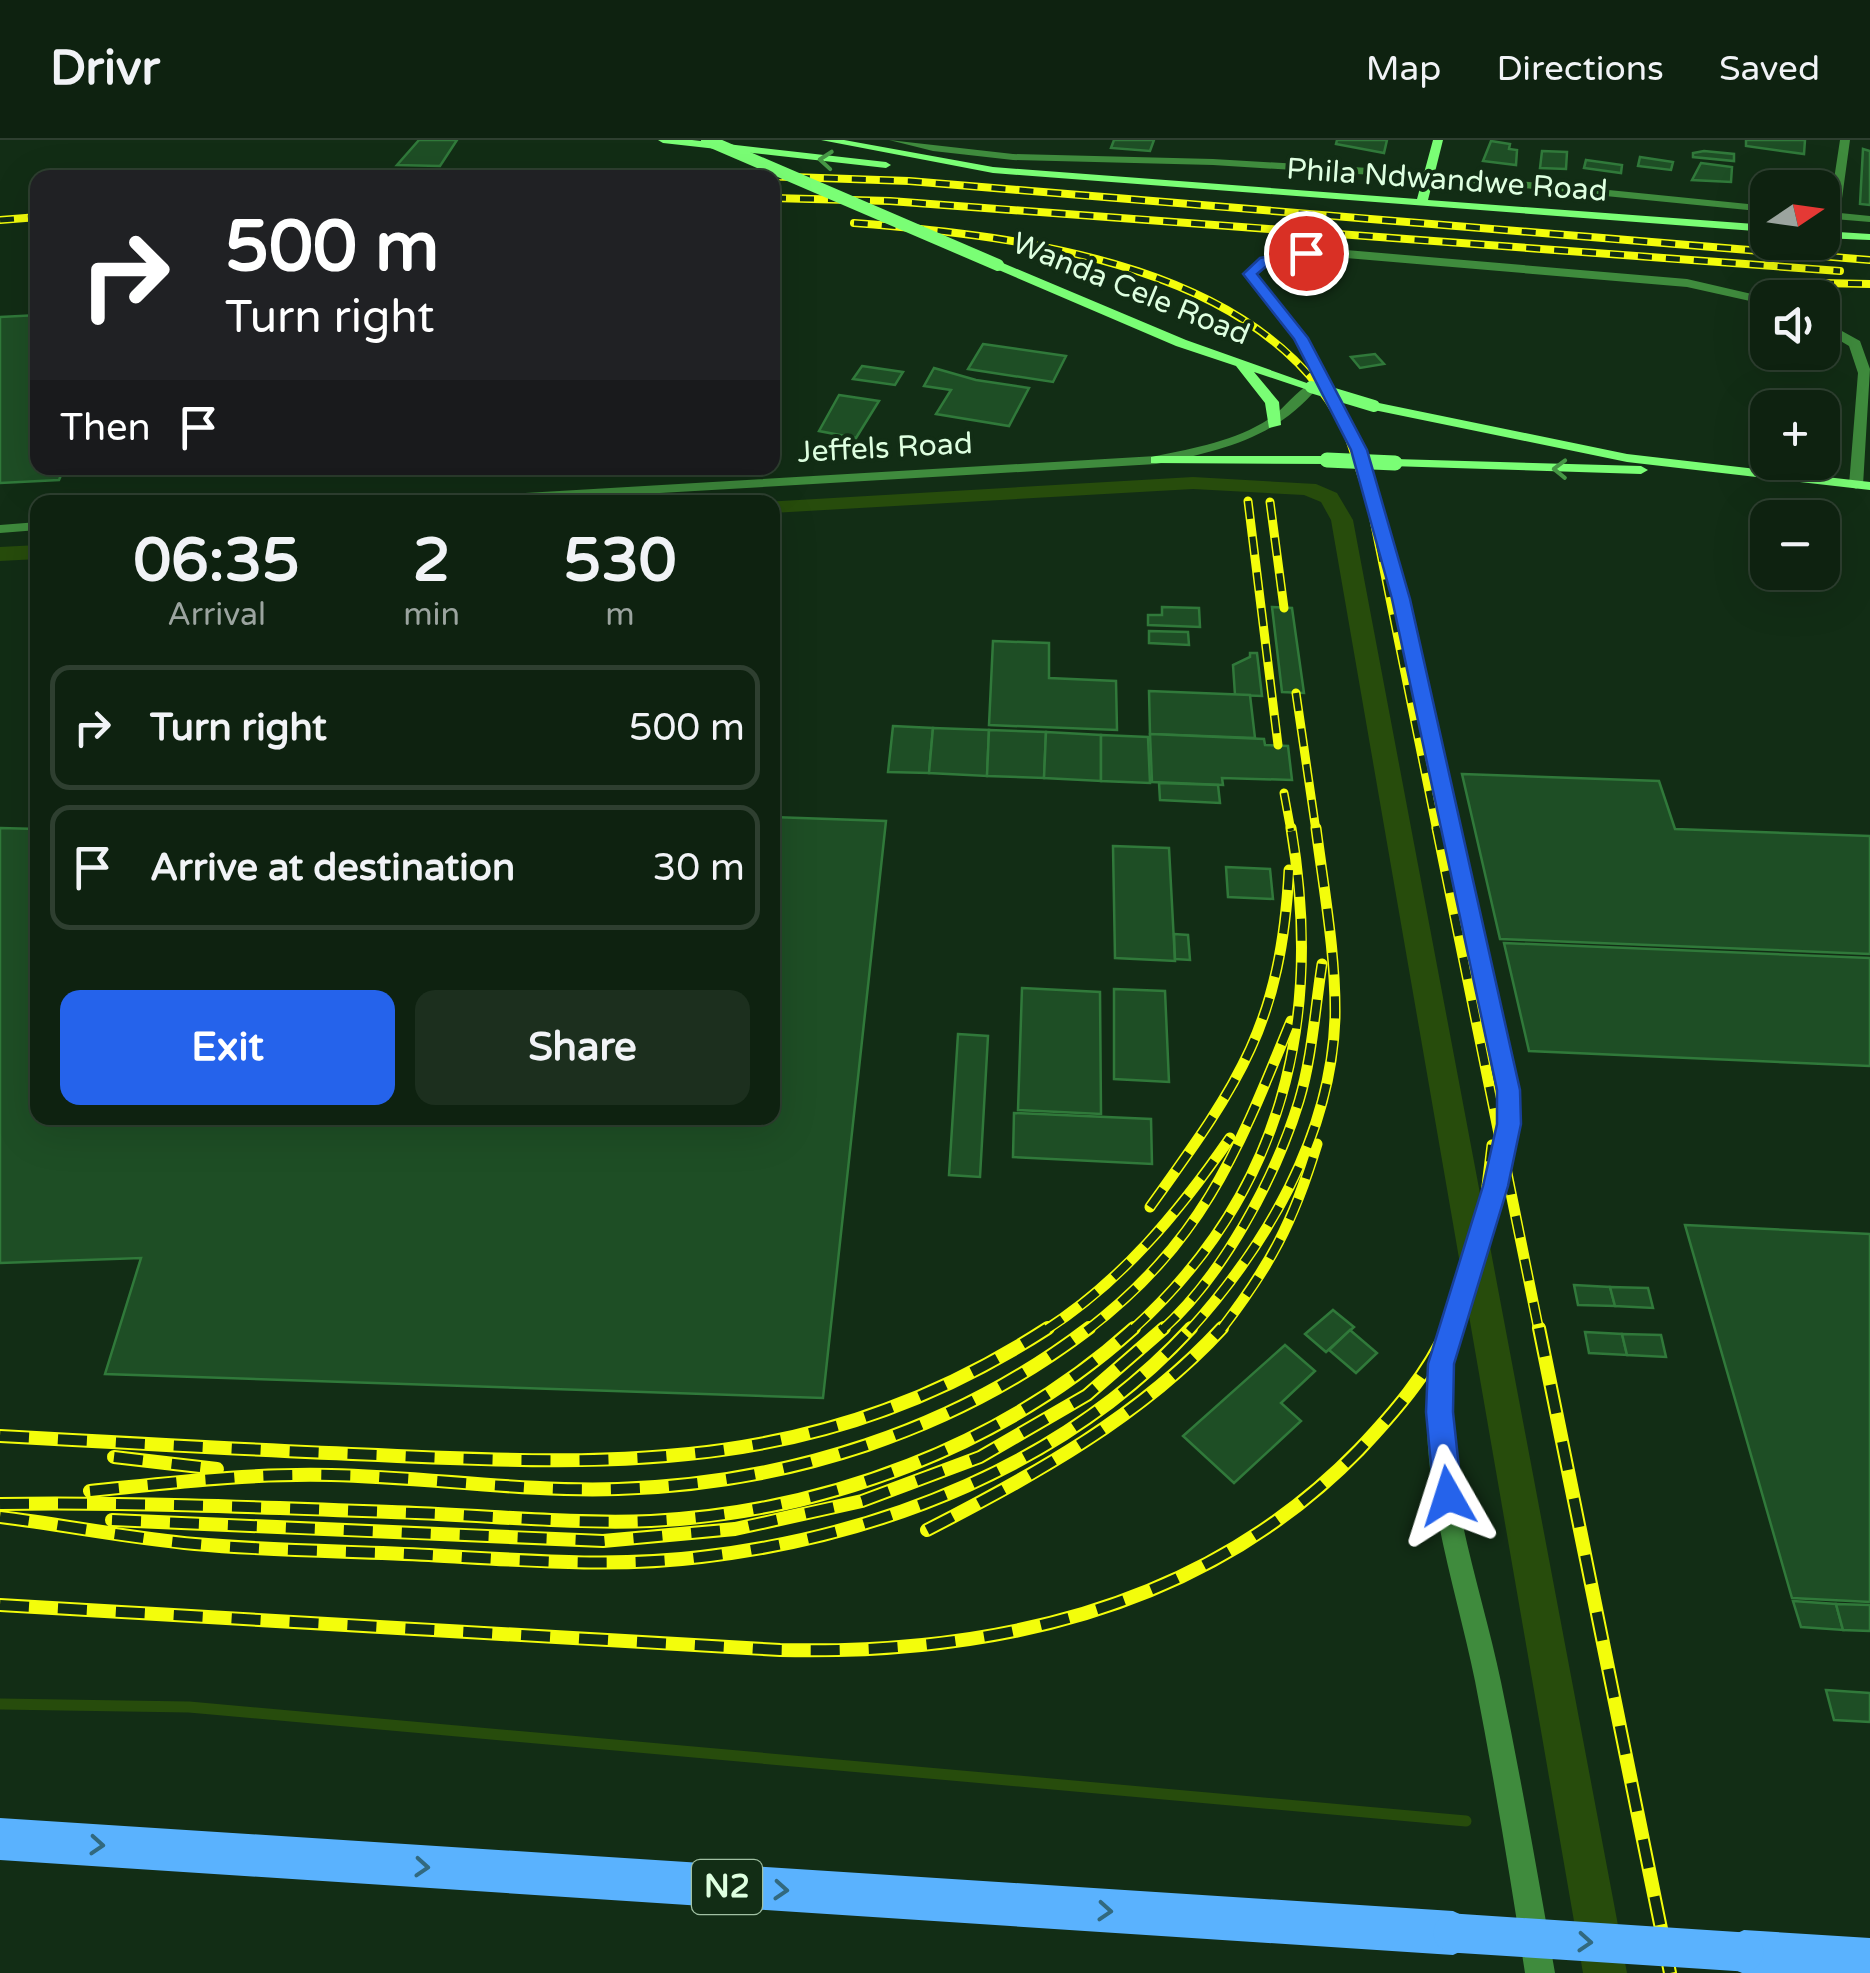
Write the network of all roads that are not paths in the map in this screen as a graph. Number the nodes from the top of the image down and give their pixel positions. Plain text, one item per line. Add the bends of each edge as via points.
1 (663, 140) edge
2 (737, 140) edge
3 (826, 140) edge
4 (1438, 140) edge
5 (1846, 140) edge
6 (901, 141) edge
7 (1097, 141) edge
8 (704, 142) edge
9 (1085, 159) junction
10 (771, 170) edge
11 (993, 170) junction
12 (1839, 170) edge
13 (780, 174) edge
14 (1430, 175) junction
15 (1422, 203) junction
16 (1750, 207) edge
17 (1840, 217) edge
18 (1870, 219) edge
19 (1750, 229) edge
20 (1840, 235) edge
21 (1870, 237) edge
22 (1750, 297) edge
23 (1840, 335) edge
24 (1241, 365) junction
25 (1311, 386) junction
26 (1274, 425) junction
27 (1156, 460) junction
28 (1728, 471) junction
29 (1863, 485) edge
30 (559, 495) edge
31 (30, 527) edge
32 (0, 529) edge
33 (0, 1839) edge
34 (1870, 1960) edge
35 (1540, 1973) edge

1 - 8 main road
2 - 8 main road
3 - 11 main road, Phila Ndwandwe Road
4 - 14 main road
5 - 12 street
6 - 9 street, Phila Ndwandwe Road
7 - 9 street
8 - 10 main road, Wanda Cele Road, bridge
11 -> 8 main road via 795,157
9 - 14 street, Phila Ndwandwe Road
11 - 15 main road, Phila Ndwandwe Road
13 - 24 main road, Wanda Cele Road, bridge
14 - 15 main road
14 - 16 street, Phila Ndwandwe Road
15 - 19 main road, Phila Ndwandwe Road
17 - 18 street
20 - 21 main road
22 - 35 street, bridge via 1688,283 1346,254 1282,256 1250,274 1301,338 1346,421 1369,482 1509,1090 1496,1186 1441,1364 1440,1412 1448,1496
23 - 29 street via 1855,344 1865,373
24 - 25 main road, Wanda Cele Road
24 - 26 main road via 1272,402
25 - 26 street, Jeffels Road
25 - 28 main road, Wanda Cele Road, bridge via 1484,432
26 - 27 street, Jeffels Road via 1242,442
28 -> 27 main road, bridge
27 - 30 street, Jeffels Road
28 - 29 main road
31 - 32 street
33 -> 34 highway, N2, bridge

